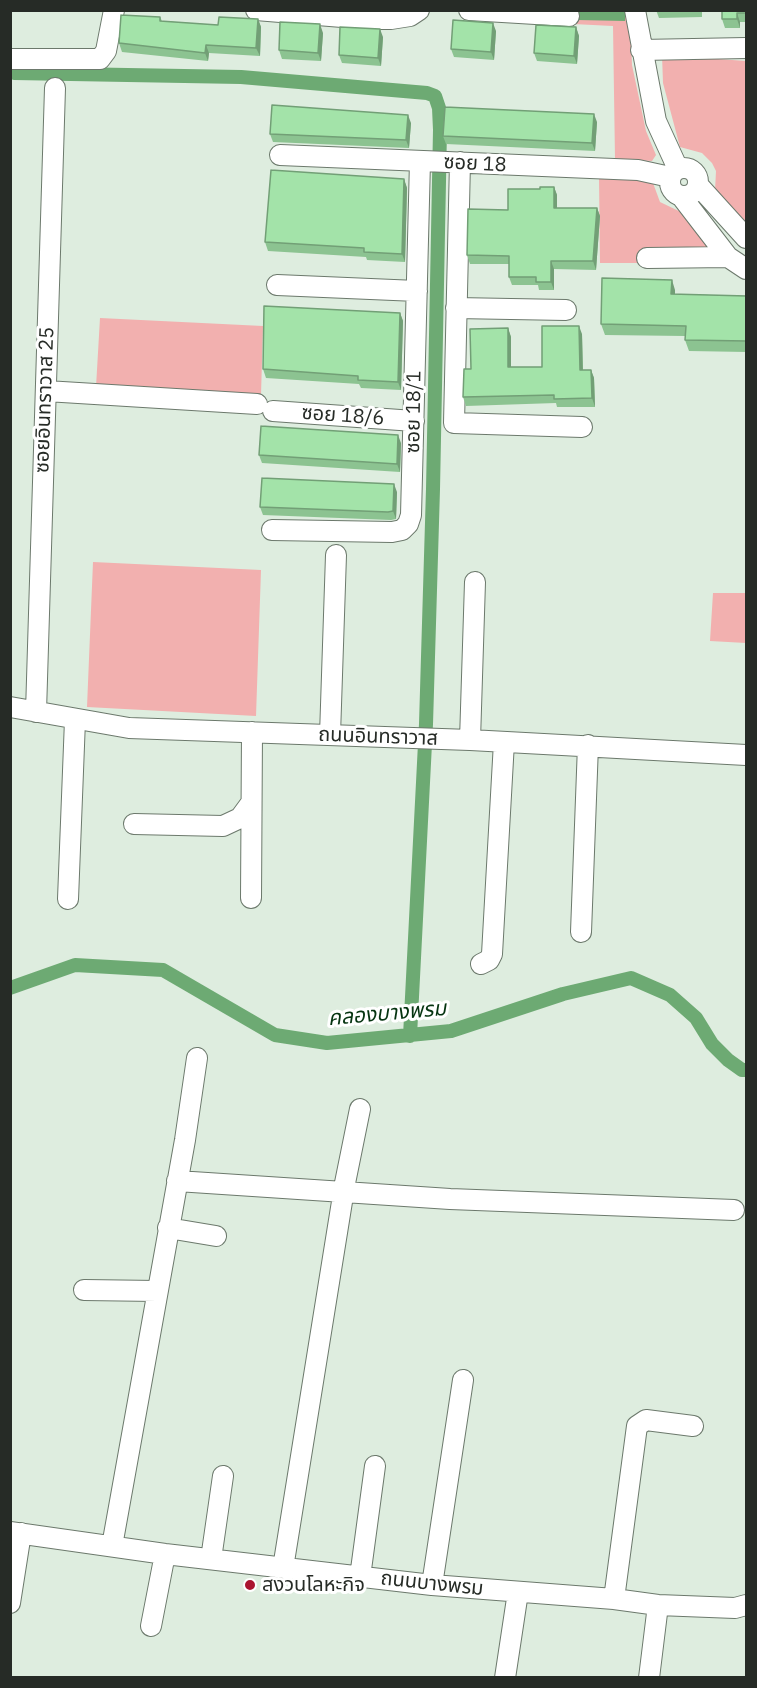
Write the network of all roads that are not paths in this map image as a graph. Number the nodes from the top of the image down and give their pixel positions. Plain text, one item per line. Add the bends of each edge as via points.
1 (114, 10) edge
2 (256, 10) edge
3 (419, 10) edge
4 (469, 10) edge
5 (635, 10) edge
6 (569, 16) dead end
7 (747, 48) edge
8 (641, 50) junction
9 (10, 59) edge
10 (55, 88) dead end
11 (279, 155) dead end
12 (425, 161) junction
13 (456, 162) junction
14 (674, 173) junction
15 (698, 185) junction
16 (681, 196) junction
17 (747, 238) edge
18 (729, 257) junction
19 (647, 258) dead end
20 (747, 269) edge
21 (277, 285) dead end
22 (417, 291) junction
23 (456, 308) junction
24 (566, 310) dead end
25 (46, 391) junction
26 (414, 421) junction
27 (582, 427) dead end
28 (272, 530) dead end
29 (336, 555) dead end
30 (475, 582) dead end
31 (10, 707) edge
32 (36, 712) junction
33 (75, 720) junction
34 (252, 732) junction
35 (330, 735) junction
36 (470, 740) junction
37 (509, 742) junction
38 (588, 746) junction
39 (747, 755) edge
40 (251, 803) junction
41 (134, 824) dead end
42 (251, 897) dead end
43 (68, 899) dead end
44 (581, 932) dead end
45 (505, 936) dead end
46 (481, 964) dead end
47 (197, 1058) dead end
48 (360, 1109) dead end
49 (177, 1181) junction
50 (344, 1191) junction
51 (734, 1210) dead end
52 (168, 1228) junction
53 (216, 1236) dead end
54 (84, 1290) dead end
55 (157, 1291) junction
56 (463, 1380) dead end
57 (693, 1426) dead end
58 (375, 1466) dead end
59 (224, 1476) dead end
60 (16, 1532) edge
61 (112, 1546) junction
62 (165, 1554) junction
63 (211, 1559) junction
64 (283, 1568) junction
65 (360, 1577) junction
66 (432, 1585) junction
67 (518, 1592) junction
68 (614, 1599) junction
69 (10, 1603) edge
70 (658, 1605) junction
71 (747, 1605) edge
72 (151, 1626) dead end
73 (505, 1677) edge
74 (649, 1677) edge

1 - 9 street via 106,51 100,59
2 - 3 street via 367,19 410,16
4 - 6 street
5 - 8 street
7 - 8 street
8 - 14 street via 656,121
10 - 25 street, ซอยอินทราวาส 25
11 - 12 street, ซอย 18
12 - 13 street, ซอย 18
12 - 22 street, ซอย 18/1
13 - 14 street, ซอย 18
13 - 23 street
14 - 15 street via 692,169 698,176
14 - 16 street via 670,187
15 - 16 street via 690,195
15 - 17 street
16 - 18 street
18 - 19 street
18 - 20 street
21 - 22 street
22 - 26 street, ซอย 18/1
23 - 24 street
23 - 27 street via 454,423
25 - 26 street, ซอย 18/6
25 - 32 street, ซอยอินทราวาส 25
26 - 28 street, ซอย 18/1 via 411,515 402,530
29 - 35 street
30 - 36 street
31 - 32 street, ถนนอินทราวาส
32 - 33 street, ถนนอินทราวาส
33 - 34 street, ถนนอินทราวาส via 129,728
33 - 43 street
34 - 35 street, ถนนอินทราวาส
34 - 40 street
35 - 36 street, ถนนอินทราวาส
36 - 37 street, ถนนอินทราวาส
37 - 38 street, ถนนอินทราวาส
37 - 45 street
37 - 46 street via 492,954
38 - 39 street, ถนนอินทราวาส
38 - 44 street
40 - 41 street via 240,818 223,826
40 - 42 street
47 - 49 street
48 - 50 street
49 - 50 street
49 - 52 street
50 - 51 street
50 - 64 street
52 - 53 street
52 - 55 street
54 - 55 street
55 - 61 street
56 - 66 street
57 - 68 street via 646,1420 638,1426
58 - 65 street
59 - 63 street
60 - 61 street, ถนนบางพรม
60 - 69 street
61 - 62 street, ถนนบางพรม
62 - 63 street, ถนนบางพรม
62 - 72 street
63 - 64 street, ถนนบางพรม
64 - 65 street, ถนนบางพรม
65 - 66 street, ถนนบางพรม
66 - 67 street, ถนนบางพรม
67 - 68 street, ถนนบางพรม
67 - 73 street
68 - 70 street, ถนนบางพรม
70 - 71 street, ถนนบางพรม
70 - 74 street

